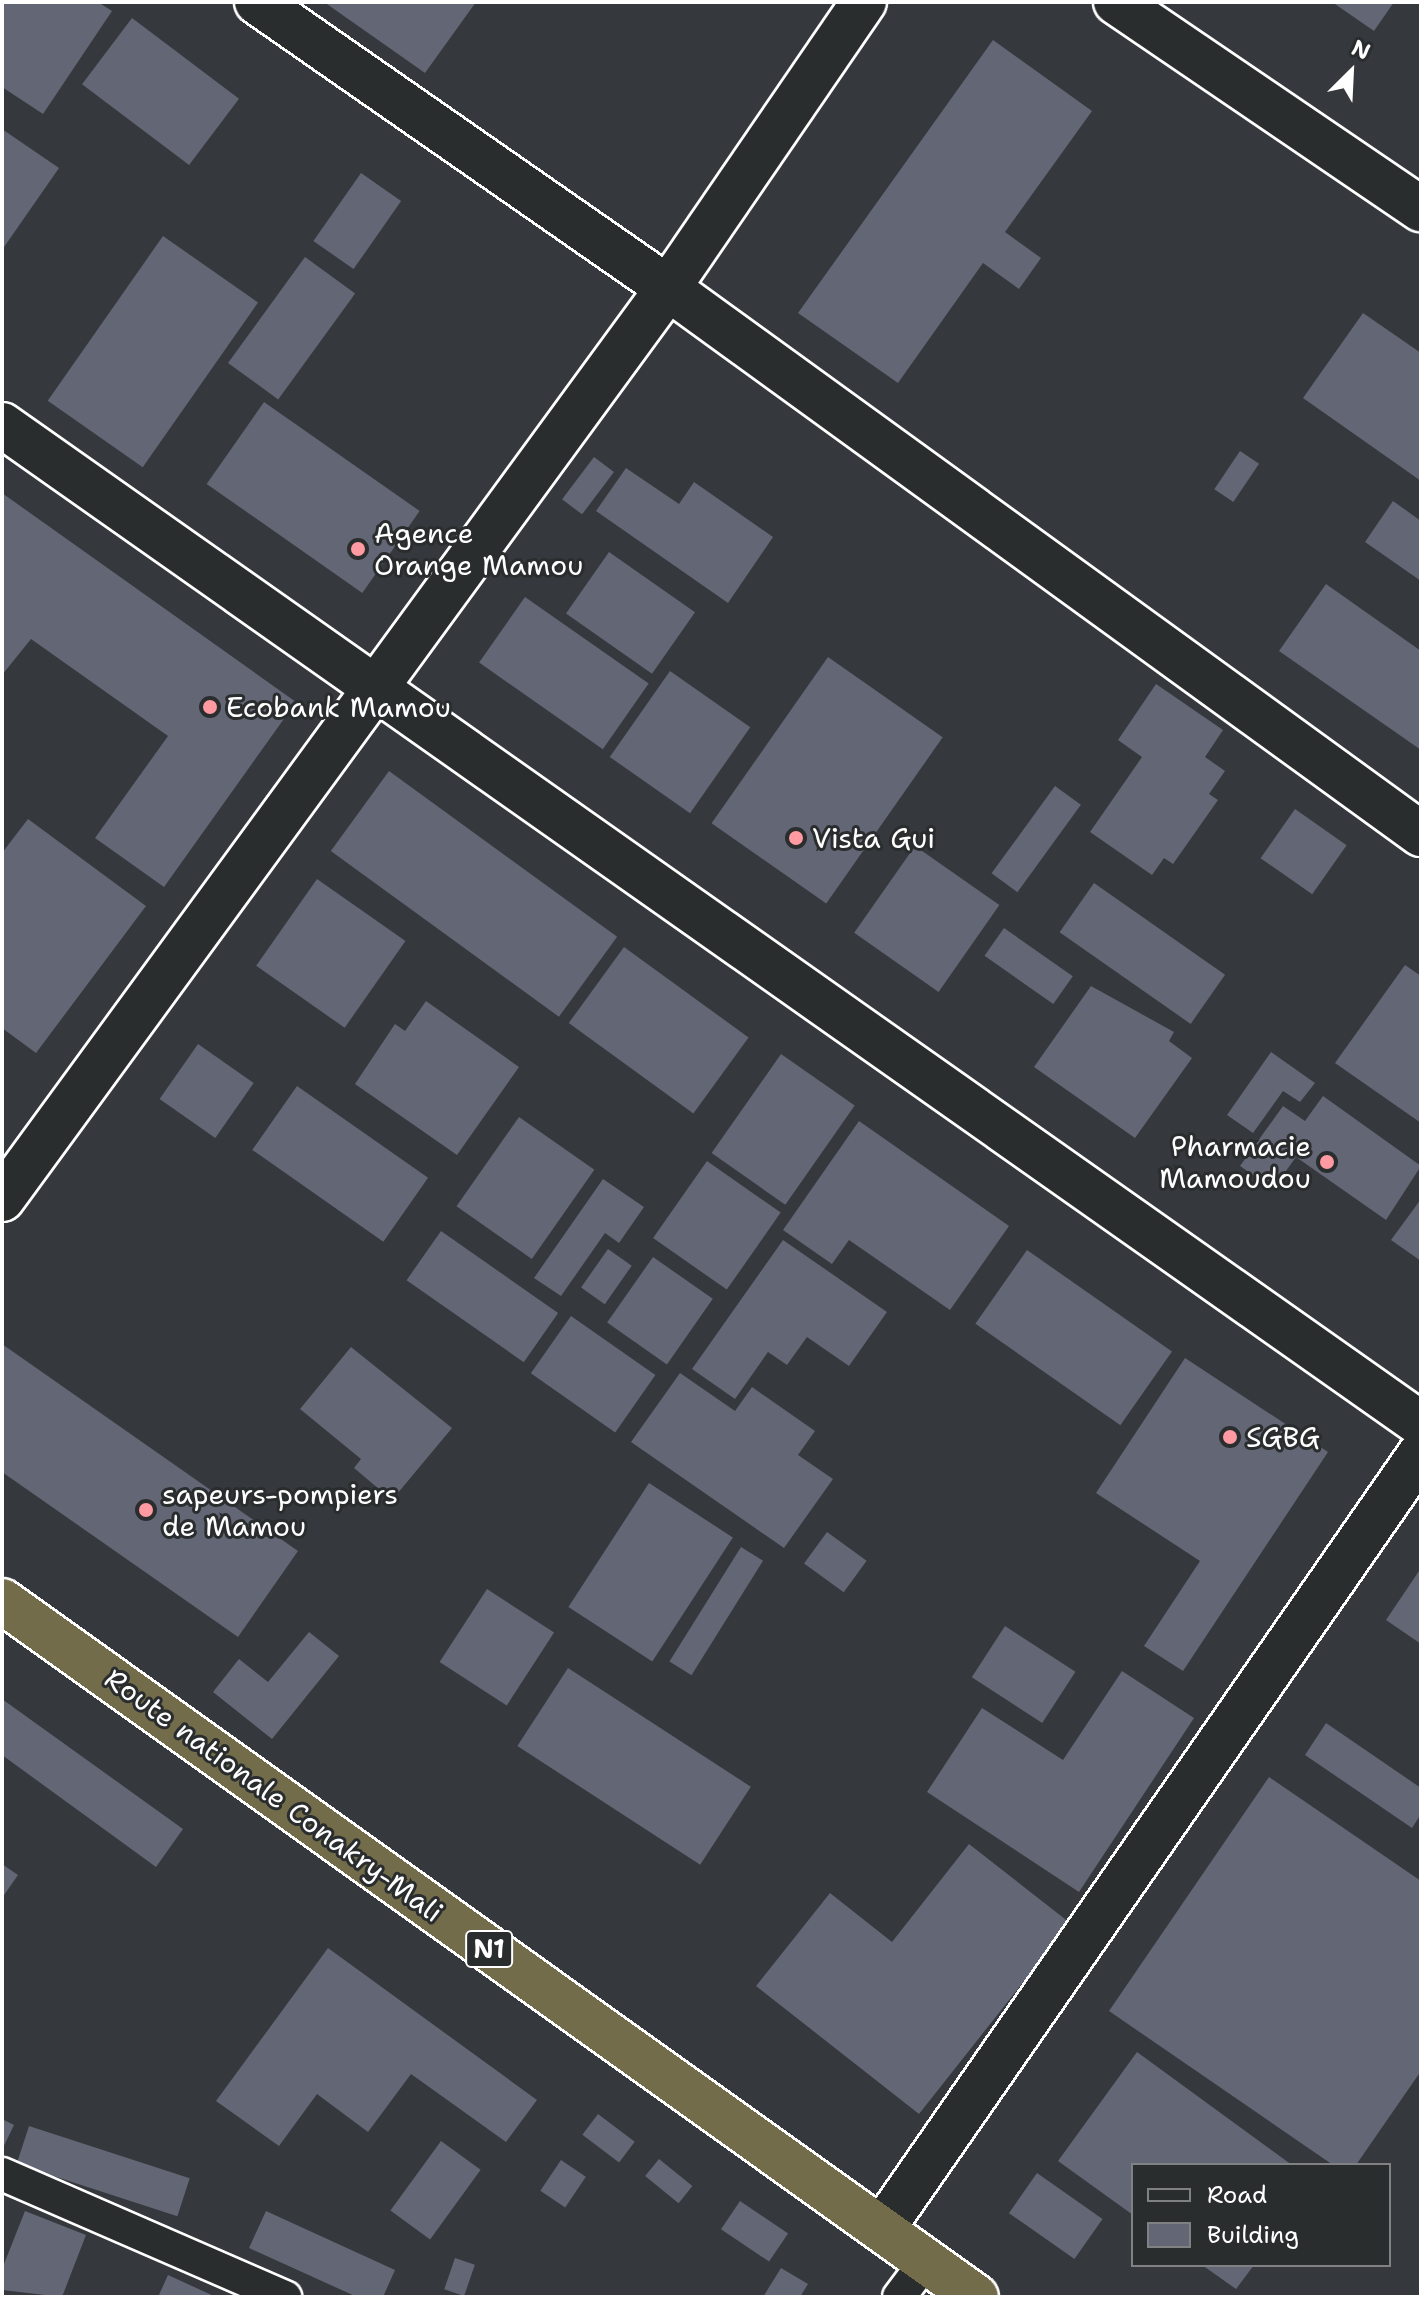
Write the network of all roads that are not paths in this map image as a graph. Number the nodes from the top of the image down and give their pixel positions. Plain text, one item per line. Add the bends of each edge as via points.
1 (257, 2) edge
2 (864, 2) edge
3 (1116, 2) edge
4 (1421, 209) edge
5 (668, 288) junction
6 (2, 425) edge
7 (379, 687) junction
8 (1421, 834) edge
9 (2, 1199) edge
10 (1421, 1424) edge
11 (1421, 1453) edge
12 (2, 1601) edge
13 (2, 2174) edge
14 (882, 2229) junction
15 (926, 2261) junction
16 (285, 2297) edge
17 (899, 2297) edge
18 (976, 2297) edge

1 - 5 street
2 - 5 street
3 - 4 street
5 - 7 street
5 - 8 street
6 - 7 street
7 - 9 street
7 - 10 street
11 - 14 street
12 - 14 highway, Route nationale Conakry-Mali / N1
13 - 16 lane
14 - 15 highway, Route nationale Conakry-Mali / N1
15 - 17 lane
15 - 18 highway, Route nationale Conakry-Mali / N1

